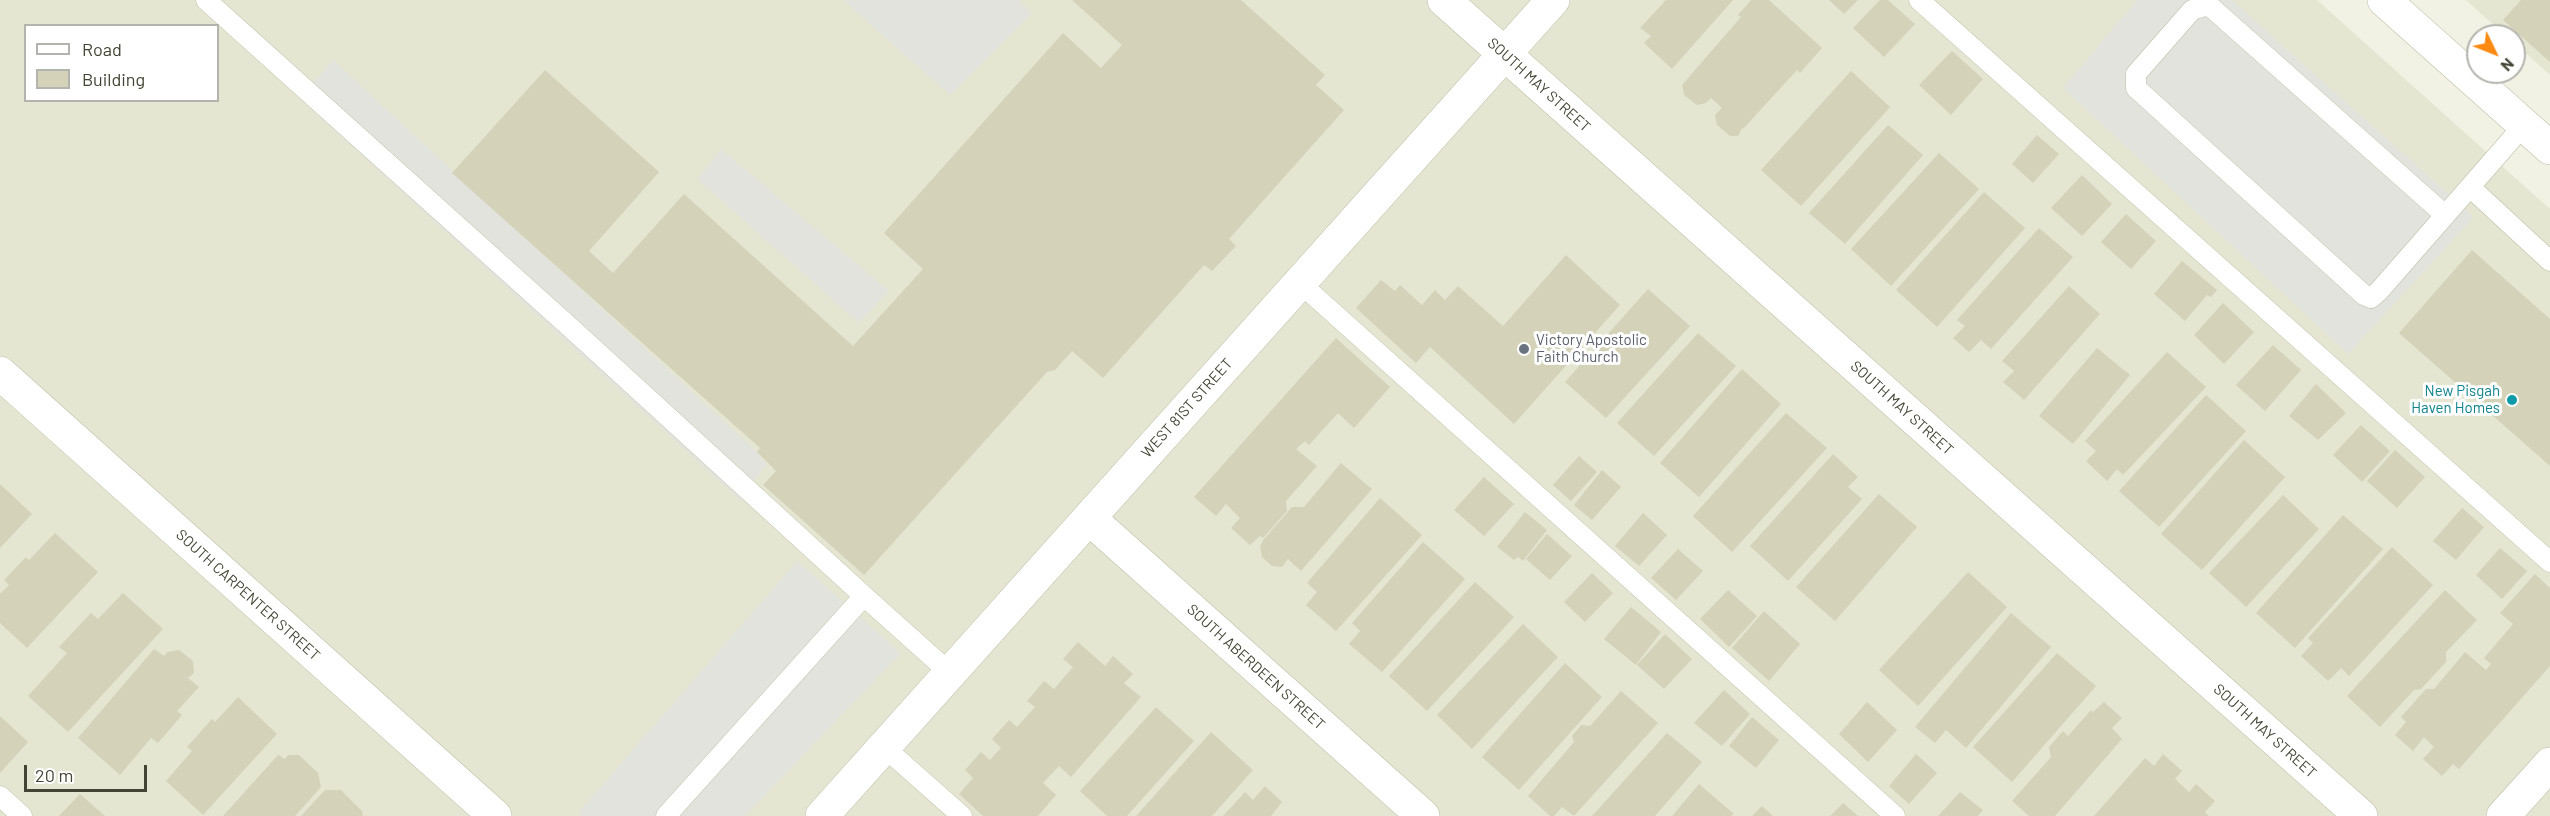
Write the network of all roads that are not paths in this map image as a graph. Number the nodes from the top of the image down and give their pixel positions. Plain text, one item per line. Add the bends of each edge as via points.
1 (206, 0) edge
2 (1444, 0) edge
3 (1553, 0) edge
4 (1919, 0) edge
5 (2384, 0) edge
6 (1504, 55) junction
7 (2524, 125) junction
8 (2550, 148) edge
9 (2470, 187) junction
10 (2445, 215) junction
11 (2550, 261) edge
12 (1300, 283) junction
13 (0, 373) edge
14 (1089, 518) junction
15 (2550, 562) edge
16 (864, 596) junction
17 (950, 673) junction
18 (884, 747) junction
19 (2550, 764) edge
20 (0, 796) edge
21 (22, 816) edge
22 (495, 816) edge
23 (666, 816) edge
24 (822, 816) edge
25 (962, 816) edge
26 (1423, 816) edge
27 (1895, 816) edge
28 (2361, 816) edge
29 (2503, 816) edge

1 - 16 lane
2 - 6 street, SOUTH MAY STREET
3 - 6 street, WEST 81ST STREET
4 - 15 lane
5 - 7 street
6 - 12 street, WEST 81ST STREET
6 - 28 street, SOUTH MAY STREET
7 - 8 street
7 - 9 lane
9 - 10 lane
9 - 11 lane
10 - 10 lane via 2374,296 2364,295 2136,88 2136,74 2192,10 2212,8
12 - 14 street, WEST 81ST STREET
12 - 27 lane
13 - 22 street, SOUTH CARPENTER STREET
14 - 17 street, WEST 81ST STREET
14 - 26 street, SOUTH ABERDEEN STREET
16 - 17 lane
16 - 23 lane
17 - 18 street, WEST 81ST STREET
18 - 24 street, WEST 81ST STREET
18 - 25 lane
19 - 29 street
20 - 21 lane

